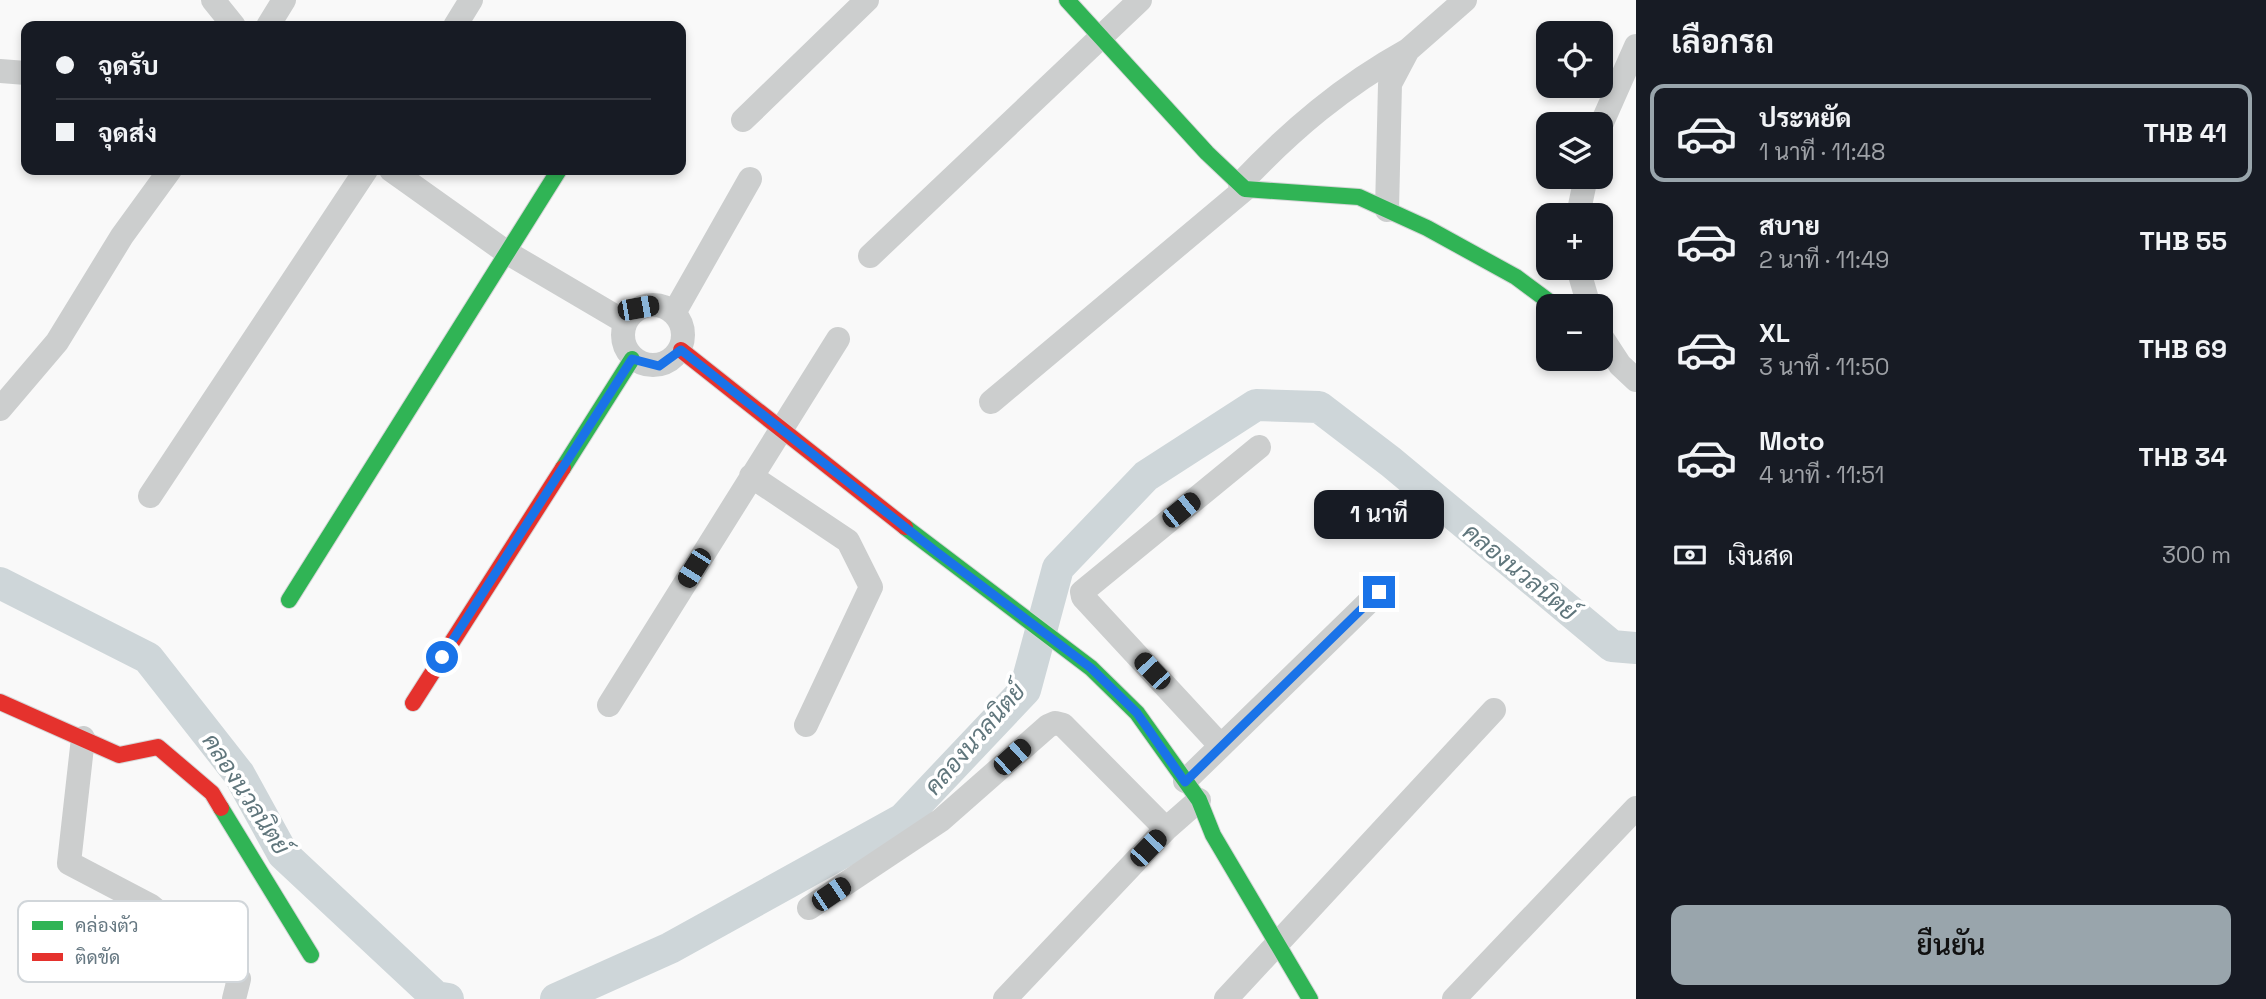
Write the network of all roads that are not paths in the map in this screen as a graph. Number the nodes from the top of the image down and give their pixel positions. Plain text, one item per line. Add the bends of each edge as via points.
1 (213, 0) edge
2 (284, 0) edge
3 (471, 0) edge
4 (867, 0) edge
5 (1067, 0) edge
6 (1140, 0) edge
7 (1465, 0) edge
8 (230, 21) edge
9 (271, 21) edge
10 (458, 21) edge
11 (1100, 36) junction
12 (1636, 46) edge
13 (1408, 50) junction
14 (0, 71) edge
15 (21, 73) edge
16 (1607, 112) edge
17 (743, 120) dead end
18 (166, 175) edge
19 (363, 175) edge
20 (398, 175) edge
21 (556, 175) edge
22 (750, 179) dead end
23 (1242, 186) junction
24 (1387, 210) junction
25 (506, 252) junction
26 (870, 256) dead end
27 (1539, 294) edge
28 (674, 313) junction
29 (625, 322) junction
30 (838, 339) dead end
31 (681, 350) junction
32 (1613, 355) edge
33 (632, 359) junction
34 (1636, 380) edge
35 (991, 402) dead end
36 (0, 409) edge
37 (780, 429) junction
38 (1259, 447) dead end
39 (751, 476) junction
40 (150, 496) dead end
41 (1379, 592) dead end
42 (289, 600) dead end
43 (0, 702) edge
44 (412, 703) dead end
45 (609, 705) dead end
46 (1494, 710) dead end
47 (806, 725) dead end
48 (83, 738) junction
49 (1220, 745) junction
50 (1192, 791) junction
51 (1636, 808) edge
52 (1166, 829) junction
53 (138, 901) edge
54 (809, 908) dead end
55 (1277, 944) junction
56 (311, 955) dead end
57 (238, 982) edge
58 (234, 999) edge
59 (1004, 999) edge
60 (1226, 999) edge
61 (1310, 999) edge
62 (1454, 999) edge

1 - 8 street
2 - 9 street
3 - 10 street
4 - 17 street
5 - 11 street
6 - 11 street
7 - 13 street
11 - 23 street
11 - 26 street
12 - 16 street
13 - 23 street via 1369,71 1287,134
13 - 24 street via 1390,84
14 - 15 street
18 - 36 street via 122,236 57,342
19 - 40 street
20 - 25 street
21 - 25 street
22 - 28 street
23 - 24 street via 1359,197
23 - 35 street
24 - 27 street via 1516,277
25 - 29 street
25 - 42 street
28 - 29 street via 657,305 638,308
28 - 31 street via 684,330
29 - 33 street via 623,341
30 - 37 street
31 - 33 street via 659,366
31 - 37 street
32 - 34 street
33 - 44 street
37 - 39 street
37 - 50 street via 1091,668 1137,713
38 - 49 street via 1083,588 1083,597
39 - 45 street
39 - 47 street via 848,541 871,587
41 - 49 street
43 - 48 street
46 - 55 street
48 - 53 street via 69,863
48 - 56 street via 120,755 158,747 212,793
49 - 50 street
50 - 52 street
50 - 55 street
51 - 62 street
52 - 54 street via 1063,725 1055,723 941,820
52 - 59 street
55 - 60 street
55 - 61 street
57 - 58 street

